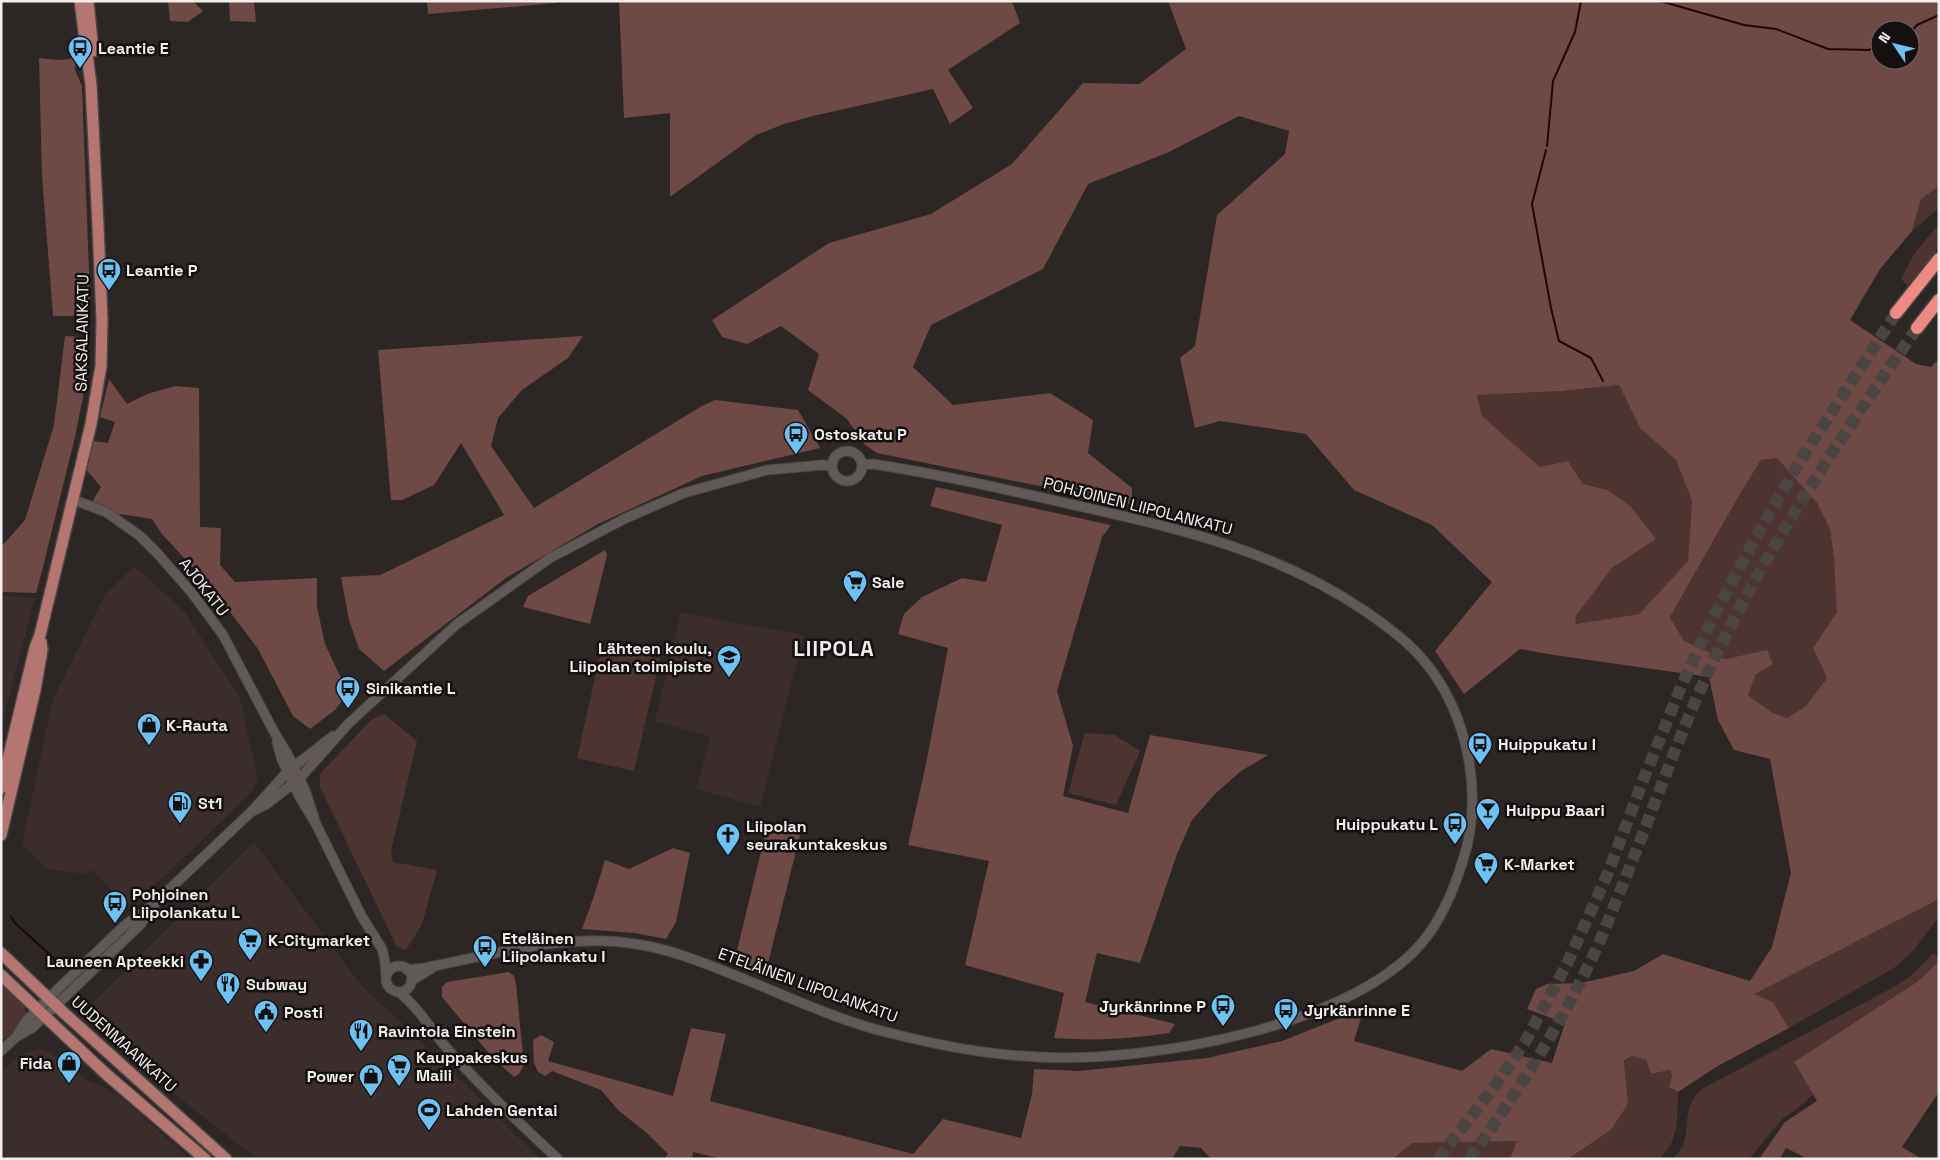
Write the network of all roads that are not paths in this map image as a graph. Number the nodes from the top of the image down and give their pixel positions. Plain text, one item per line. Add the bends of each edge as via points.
1 (80, 1) edge
2 (88, 1) edge
3 (91, 85) junction
4 (1939, 259) edge
5 (1939, 300) edge
6 (1896, 314) tunnel mouth
7 (1917, 328) tunnel mouth
8 (862, 465) junction
9 (831, 466) junction
10 (74, 500) junction
11 (40, 635) junction
12 (349, 723) junction
13 (291, 769) junction
14 (296, 781) junction
15 (1, 788) edge
16 (1472, 810) joint
17 (250, 812) junction
18 (1, 835) edge
19 (382, 949) junction
20 (1, 953) edge
21 (437, 966) junction
22 (403, 968) junction
23 (1, 975) edge
24 (386, 976) junction
25 (410, 983) junction
26 (399, 992) junction
27 (53, 1001) junction
28 (421, 1012) junction
29 (40, 1014) junction
30 (1, 1051) edge
31 (205, 1159) edge
32 (226, 1159) edge
33 (558, 1159) edge

1 - 3 main road, SAKSALANKATU
2 - 3 main road, SAKSALANKATU via 93,46
3 - 10 main road, SAKSALANKATU via 102,319 101,366
4 - 6 highway
5 - 7 highway
8 - 9 street via 858,476 846,481 836,477
8 - 9 street via 856,454 846,450 833,458
8 - 16 street, POHJOINEN LIIPOLANKATU via 943,475 1178,528 1250,551 1300,573 1350,601 1405,640 1426,662 1448,696 1470,764
9 - 12 street via 767,470 684,493 626,518 550,558 457,624
10 - 11 main road, SAKSALANKATU
10 - 13 street, AJOKATU via 106,512 140,536 192,593 223,635
11 - 15 main road, SAKSALANKATU
11 - 18 main road, SAKSALANKATU via 42,650 36,690
12 - 13 street
12 - 14 street
13 - 14 street, AJOKATU
13 - 17 street
14 - 17 street via 267,804
14 - 19 street, AJOKATU via 361,915
16 - 21 street, ETELÄINEN LIIPOLANKATU via 1466,850 1446,903 1426,938 1369,986 1343,1000 1251,1032 1138,1054 1060,1058 955,1048 881,1031 699,961 632,943 588,940 550,943
17 - 27 street via 154,905 141,924
19 - 22 street, AJOKATU
19 - 24 street, AJOKATU
20 - 27 main road, UUDENMAANKATU
21 - 22 street, ETELÄINEN LIIPOLANKATU
21 - 25 street, ETELÄINEN LIIPOLANKATU
22 - 24 street via 391,969
22 - 25 street via 411,976
23 - 29 main road, UUDENMAANKATU
24 - 26 street via 388,987
25 - 26 street
25 - 28 street
26 - 28 street
27 - 29 street
27 - 32 main road, UUDENMAANKATU
28 - 33 street via 445,1046 474,1078
29 - 30 street via 25,1022 17,1036
29 - 31 main road, UUDENMAANKATU

